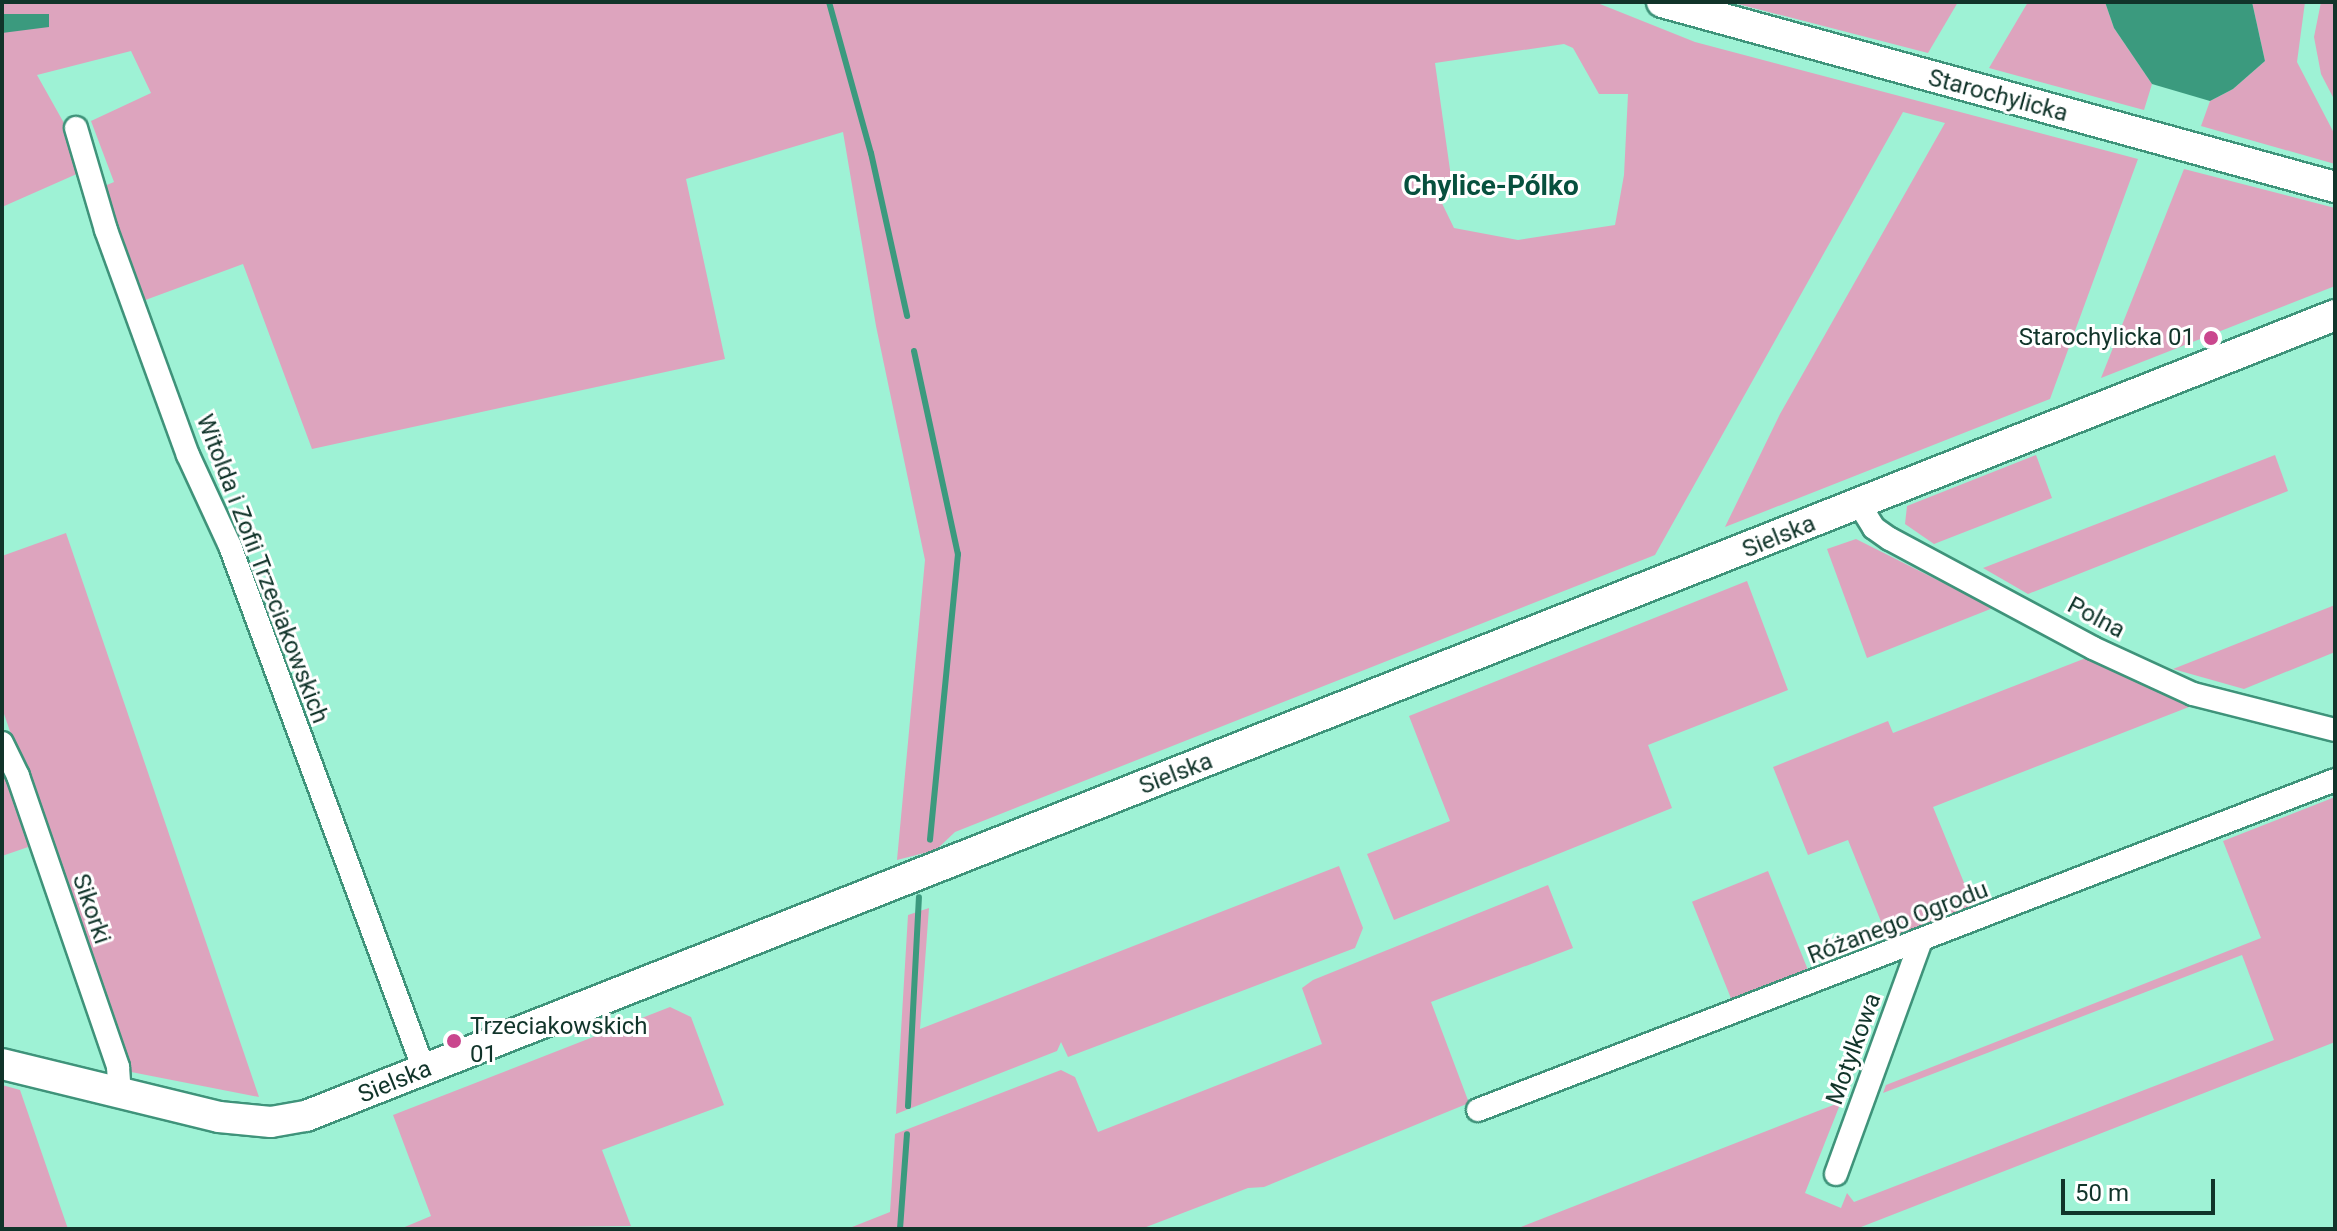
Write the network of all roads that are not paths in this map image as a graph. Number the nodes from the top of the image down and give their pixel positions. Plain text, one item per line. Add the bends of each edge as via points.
1 (1662, 2) edge
2 (76, 128) dead end
3 (2335, 187) edge
4 (2335, 315) edge
5 (1859, 504) junction
6 (2335, 730) edge
7 (2, 743) edge
8 (2335, 780) edge
9 (1920, 943) junction
10 (2, 1064) edge
11 (424, 1070) junction
12 (120, 1095) junction
13 (1478, 1110) dead end
14 (1836, 1174) dead end

1 - 3 street, Starochylicka
2 - 11 street, Witolda i Zofii Trzeciakowskich via 106,230 188,455 230,546
4 - 5 street, Sielska
5 - 6 street, Polna via 1874,528 1890,539 2093,648 2193,694
5 - 11 street, Sielska
7 - 12 street, Sikorki via 118,1067
8 - 9 street, Różanego Ogrodu
9 - 13 street, Różanego Ogrodu
9 - 14 street, Motylkowa
10 - 12 street, Sielska
11 - 12 street, Sielska via 306,1116 271,1122 219,1117

